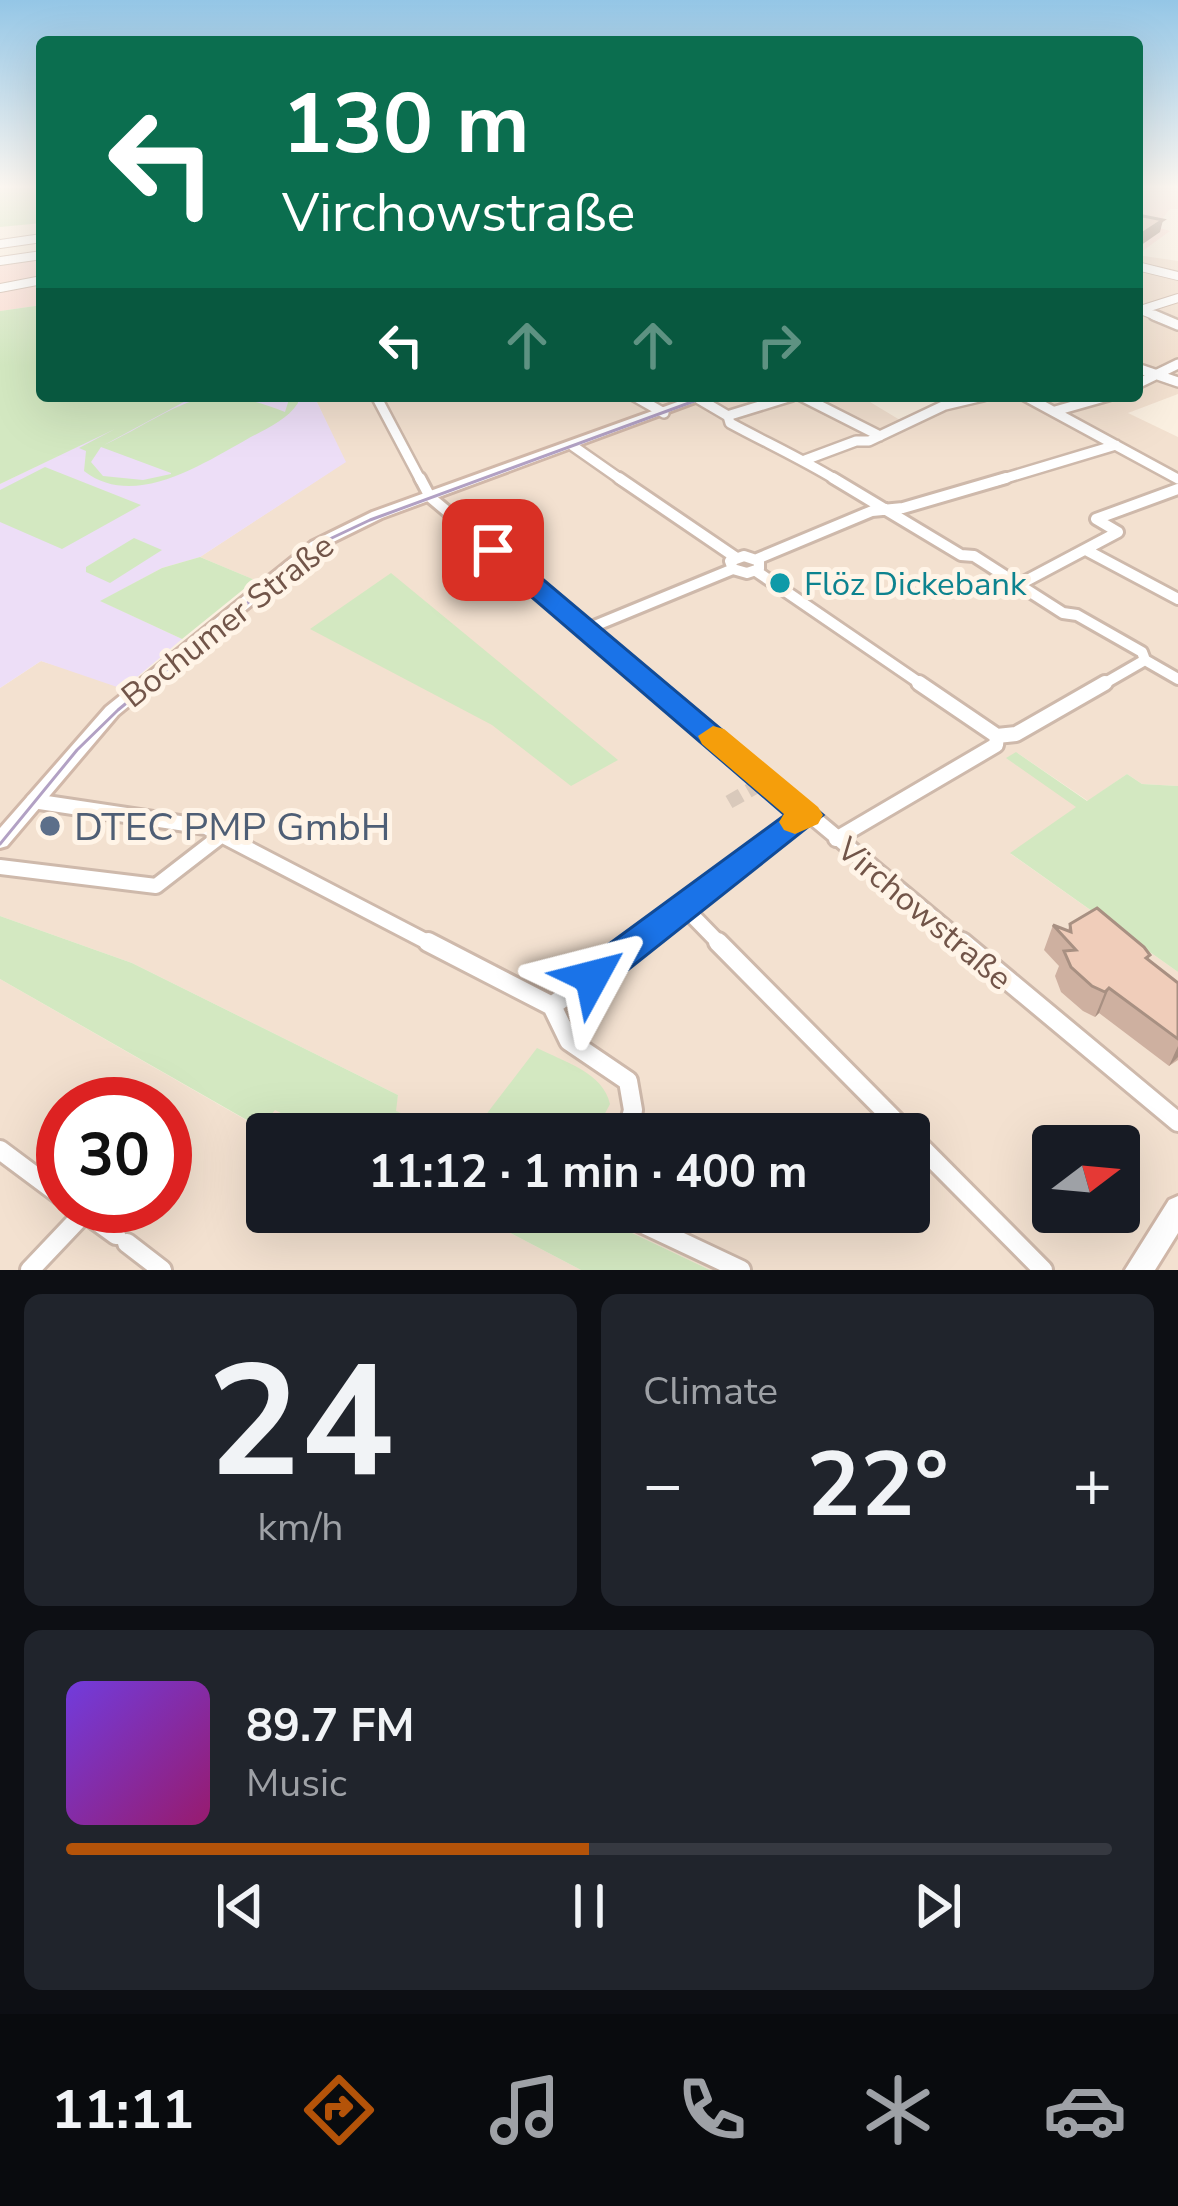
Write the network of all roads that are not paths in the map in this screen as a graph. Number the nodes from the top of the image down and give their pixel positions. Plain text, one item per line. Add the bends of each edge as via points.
1 (36, 256) edge
2 (0, 261) edge
3 (1143, 267) edge
4 (1178, 276) edge
5 (36, 281) edge
6 (0, 288) edge
7 (1178, 298) edge
8 (1143, 310) edge
9 (1143, 312) edge
10 (1178, 325) edge
11 (1178, 364) edge
12 (1143, 370) edge
13 (1155, 374) junction
14 (1143, 381) edge
15 (1178, 382) edge
16 (379, 402) edge
17 (645, 402) edge
18 (691, 402) edge
19 (708, 402) edge
20 (775, 402) edge
21 (809, 402) edge
22 (958, 402) edge
23 (1037, 402) edge
24 (1086, 402) edge
25 (1054, 411) junction
26 (664, 412) junction
27 (727, 416) junction
28 (880, 436) junction
29 (1116, 445) junction
30 (573, 446) junction
31 (805, 460) junction
32 (1178, 478) edge
33 (1178, 489) edge
34 (430, 497) junction
35 (887, 509) junction
36 (1086, 550) junction
37 (734, 563) junction
38 (756, 565) junction
39 (1019, 584) junction
40 (1178, 599) edge
41 (587, 629) junction
42 (1145, 660) junction
43 (1178, 679) edge
44 (997, 736) junction
45 (32, 801) junction
46 (807, 815) junction
47 (222, 835) junction
48 (836, 839) junction
49 (0, 841) edge
50 (0, 867) edge
51 (683, 906) junction
52 (551, 1006) junction
53 (630, 1113) edge
54 (888, 1113) edge
55 (1178, 1122) edge
56 (0, 1150) edge
57 (930, 1155) edge
58 (36, 1177) edge
59 (1177, 1214) edge
60 (60, 1233) edge
61 (113, 1233) edge
62 (663, 1233) edge
63 (29, 1270) edge
64 (163, 1270) edge
65 (741, 1270) edge
66 (1043, 1270) edge
67 (1139, 1270) edge

1 - 2 street
3 - 4 street
5 - 6 street
7 - 8 street
9 - 10 street
11 - 13 street
12 - 13 street
13 - 14 street
13 - 15 street
16 - 34 street, Virchowstraße
17 - 26 street
18 - 26 main road, Bochumer Straße
19 - 27 street
20 - 27 street
21 - 28 street
22 - 28 street
23 - 25 street
24 - 25 street
25 - 29 street
26 - 30 main road, Bochumer Straße
27 - 31 street
28 - 31 street
29 - 32 street
29 - 35 street
30 - 34 main road, Bochumer Straße
30 - 37 street
31 - 35 street
33 - 36 street via 1096,519 1118,532
34 - 41 street, Virchowstraße
34 - 45 main road, Bochumer Straße via 316,545 119,704
35 - 38 street
35 - 39 street
36 - 39 street
36 - 40 street
37 - 38 street
37 - 41 street
38 - 44 street
39 - 42 street
41 - 46 street, Virchowstraße
42 - 43 street
42 - 44 street via 1016,734
44 - 48 street via 996,745
45 - 47 street via 184,821
45 - 49 main road, Bochumer Straße
46 - 48 street, Virchowstraße
46 - 51 street
47 - 50 street via 156,886
47 - 52 street
48 - 55 street, Virchowstraße
51 - 52 street
51 - 54 street
52 - 53 street via 568,1040 622,1074
56 - 58 street
57 - 66 street
59 - 67 main road
60 - 63 street
61 - 64 street
62 - 65 street

